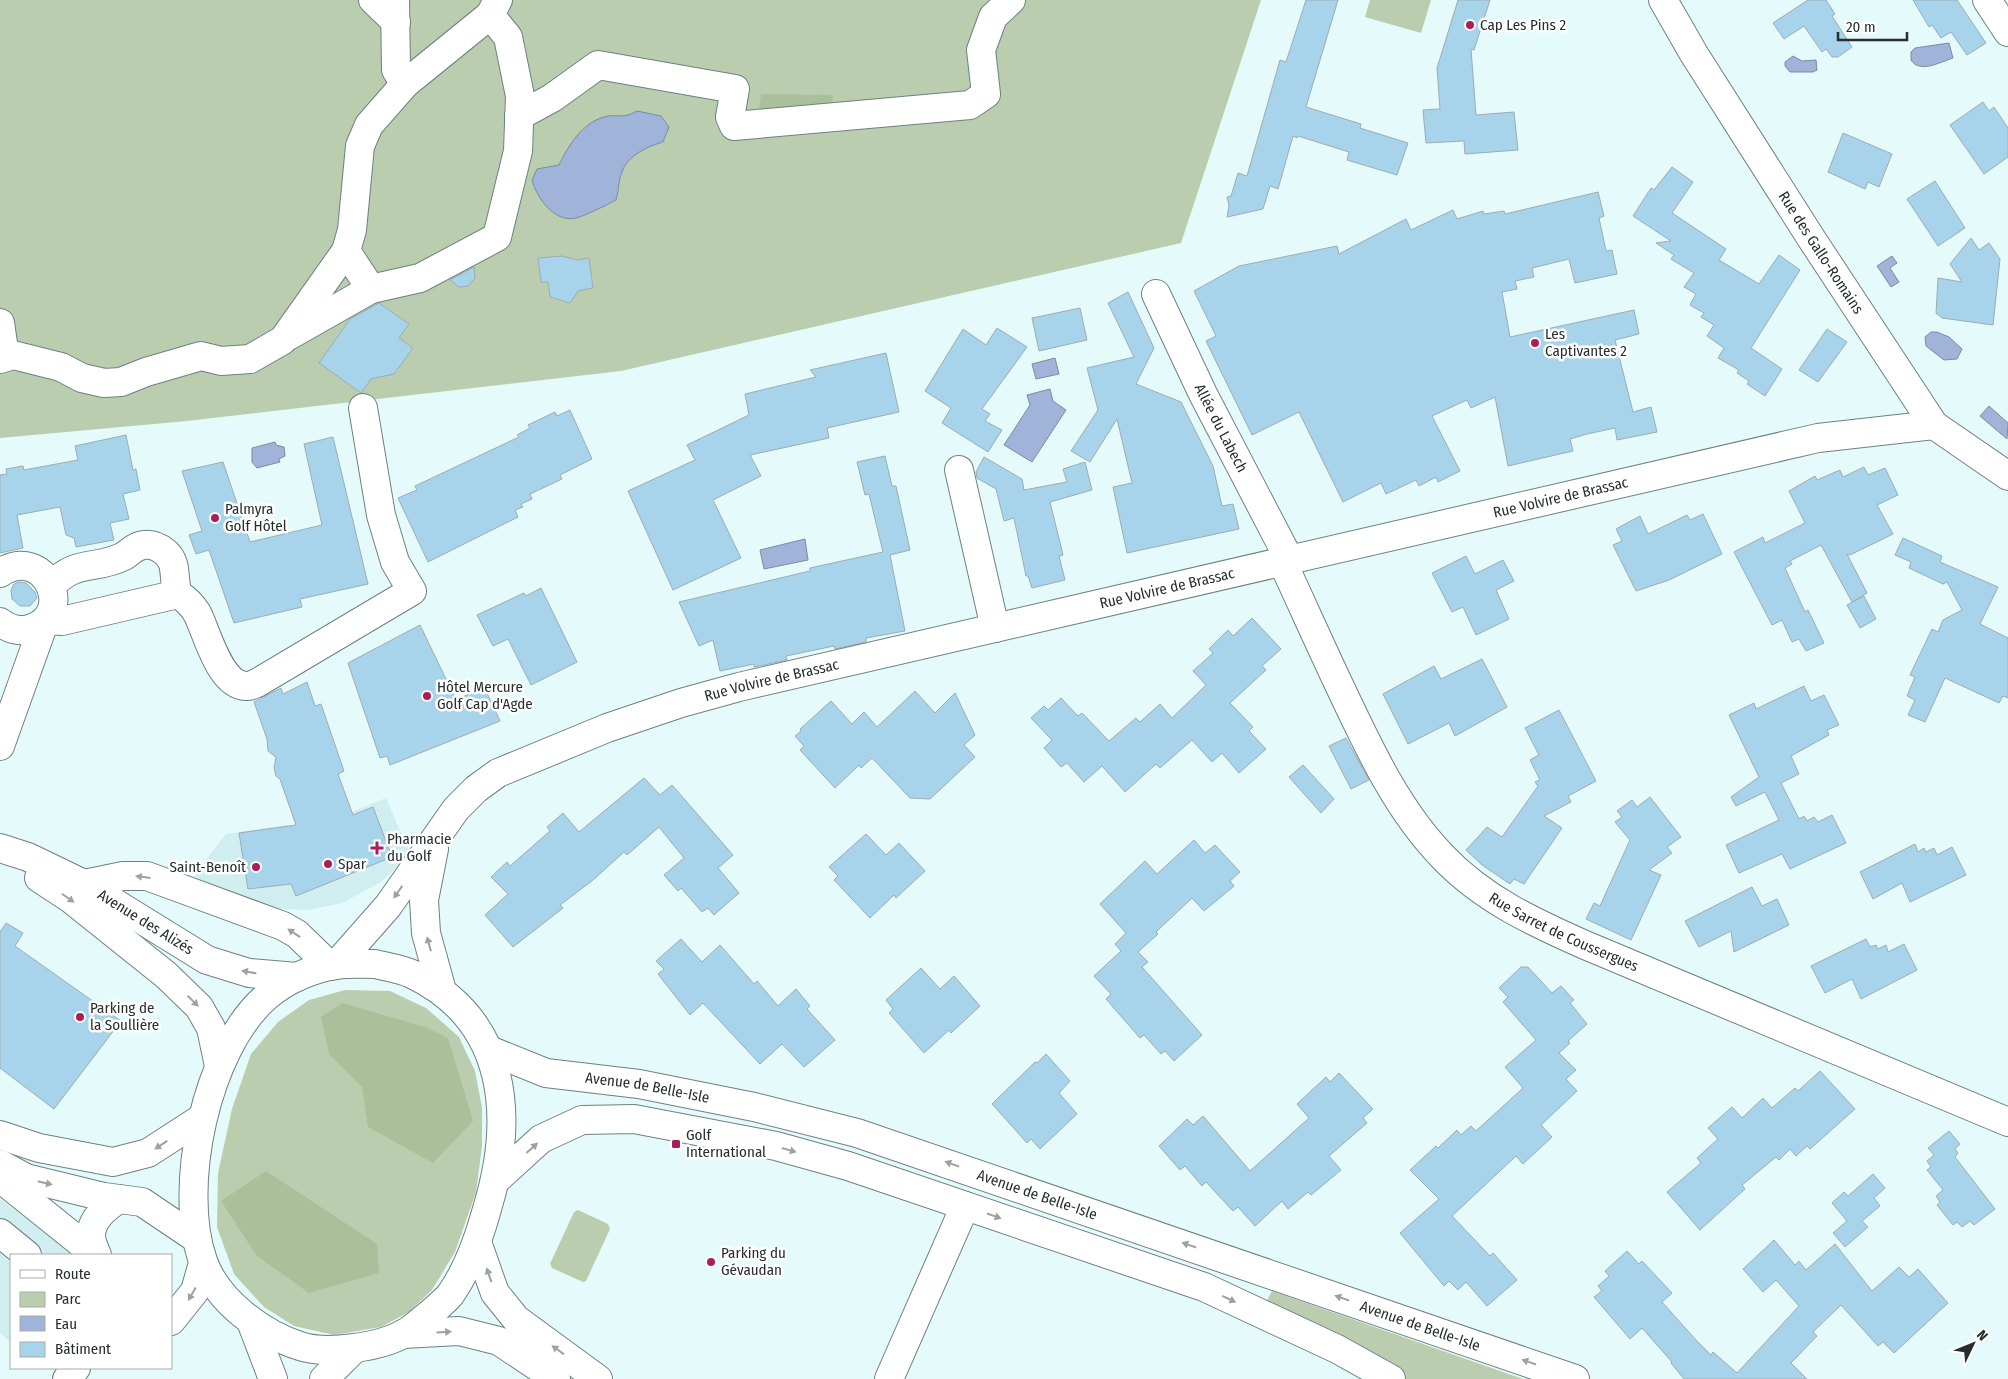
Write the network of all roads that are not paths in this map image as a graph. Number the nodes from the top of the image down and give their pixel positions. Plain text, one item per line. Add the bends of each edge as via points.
1 (373, 0) edge
2 (1011, 0) edge
3 (1663, 0) edge
4 (1987, 0) edge
5 (494, 7) edge
6 (396, 11) edge
7 (2008, 32) edge
8 (405, 84) junction
9 (519, 116) junction
10 (346, 251) junction
11 (371, 290) junction
12 (1156, 294) dead end
13 (0, 323) edge
14 (283, 340) junction
15 (2, 358) edge
16 (363, 408) dead end
17 (1934, 425) junction
18 (959, 470) dead end
19 (2008, 476) edge
20 (1285, 560) junction
21 (0, 574) edge
22 (51, 586) junction
23 (178, 594) junction
24 (45, 620) junction
25 (4, 625) edge
26 (995, 628) junction
27 (23, 682) junction
28 (0, 746) edge
29 (437, 838) junction
30 (0, 849) edge
31 (84, 884) junction
32 (333, 965) junction
33 (297, 977) junction
34 (442, 991) junction
35 (489, 1050) junction
36 (219, 1066) junction
37 (202, 1118) junction
38 (2008, 1122) edge
39 (0, 1135) edge
40 (0, 1164) edge
41 (0, 1178) edge
42 (496, 1180) junction
43 (119, 1199) junction
44 (965, 1206) junction
45 (0, 1233) edge
46 (477, 1242) junction
47 (200, 1251) junction
48 (27, 1254) edge
49 (96, 1254) edge
50 (97, 1254) edge
51 (172, 1320) edge
52 (252, 1324) junction
53 (403, 1334) junction
54 (353, 1350) junction
55 (75, 1369) edge
56 (67, 1379) edge
57 (273, 1379) edge
58 (324, 1379) edge
59 (556, 1379) edge
60 (598, 1379) edge
61 (888, 1379) edge
62 (1391, 1379) edge
63 (1575, 1379) edge

1 - 6 street
2 - 9 street via 993,17 981,50 986,94 970,105 734,126 730,116 735,89 598,65 552,98
3 - 17 street, Rue des Gallo-Romains via 1811,238
4 - 7 street
5 - 8 street
5 - 9 street via 508,37 520,96
6 - 8 street via 396,70
8 - 10 street via 369,125 360,146 352,230
9 - 11 street via 518,151 497,237 420,278
10 - 11 street
10 - 14 street
11 - 14 street
12 - 20 street, Allée du Labech
13 - 15 street
14 - 15 street via 250,359 220,361 201,356 121,382 104,383 82,378 62,367 13,355
16 - 23 street via 382,515 395,562 412,591 258,683 246,686 234,681 214,656 197,613 188,600
17 - 19 street, Rue des Gallo-Romains
17 - 20 street, Rue Volvire de Brassac via 1818,438
18 - 26 street
20 - 26 street, Rue Volvire de Brassac
20 - 38 street, Rue Sarret de Coussergues via 1367,744 1406,812 1444,858 1488,896 1516,914 1585,945
21 - 22 street via 7,568 31,567 45,576
22 - 23 street via 62,574 76,567 125,556 144,545 157,546 172,560
22 - 24 street via 53,604
23 - 24 street via 78,618
24 - 25 street via 37,627 21,631
24 - 27 street
25 - 27 street
26 - 29 street, Rue Volvire de Brassac via 739,687 607,728 498,772 456,809
27 - 28 street
29 -> 32 street, Rue Volvire de Brassac via 388,906
34 -> 29 street, Rue Volvire de Brassac via 426,933 424,900
30 - 31 street, Avenue des Alizés via 28,857
30 -> 36 street, Avenue des Alizés via 71,899 166,975 199,1007 211,1028
32 -> 31 street via 283,926 147,876 123,876
33 -> 31 street, Avenue des Alizés via 249,973 208,960
32 - 33 street
32 - 34 street via 375,964 410,973
33 - 36 street via 266,997 240,1027
34 - 35 street via 470,1016
35 - 42 street via 501,1092 502,1136
63 -> 35 street, Avenue de Belle-Isle via 886,1142 754,1107 639,1084 546,1073
36 - 37 street
37 -> 39 street via 148,1153 112,1162 39,1148
37 - 47 street via 193,1181
40 -> 43 street via 26,1178
41 - 49 street
42 -> 44 street via 541,1139 582,1120 634,1119 776,1146 848,1166
42 - 46 street
43 - 47 street via 142,1202
43 - 50 street via 96,1219 91,1237
44 - 61 street
44 -> 62 street via 1204,1287 1337,1349
45 - 48 street
46 - 53 street via 449,1296
60 -> 46 street via 516,1319 495,1293
47 -> 51 street via 194,1292
47 - 52 street via 216,1286
52 - 54 street via 302,1347
52 - 57 street
53 - 54 street
53 -> 59 street via 460,1331 499,1342
54 - 58 street
55 - 56 street

